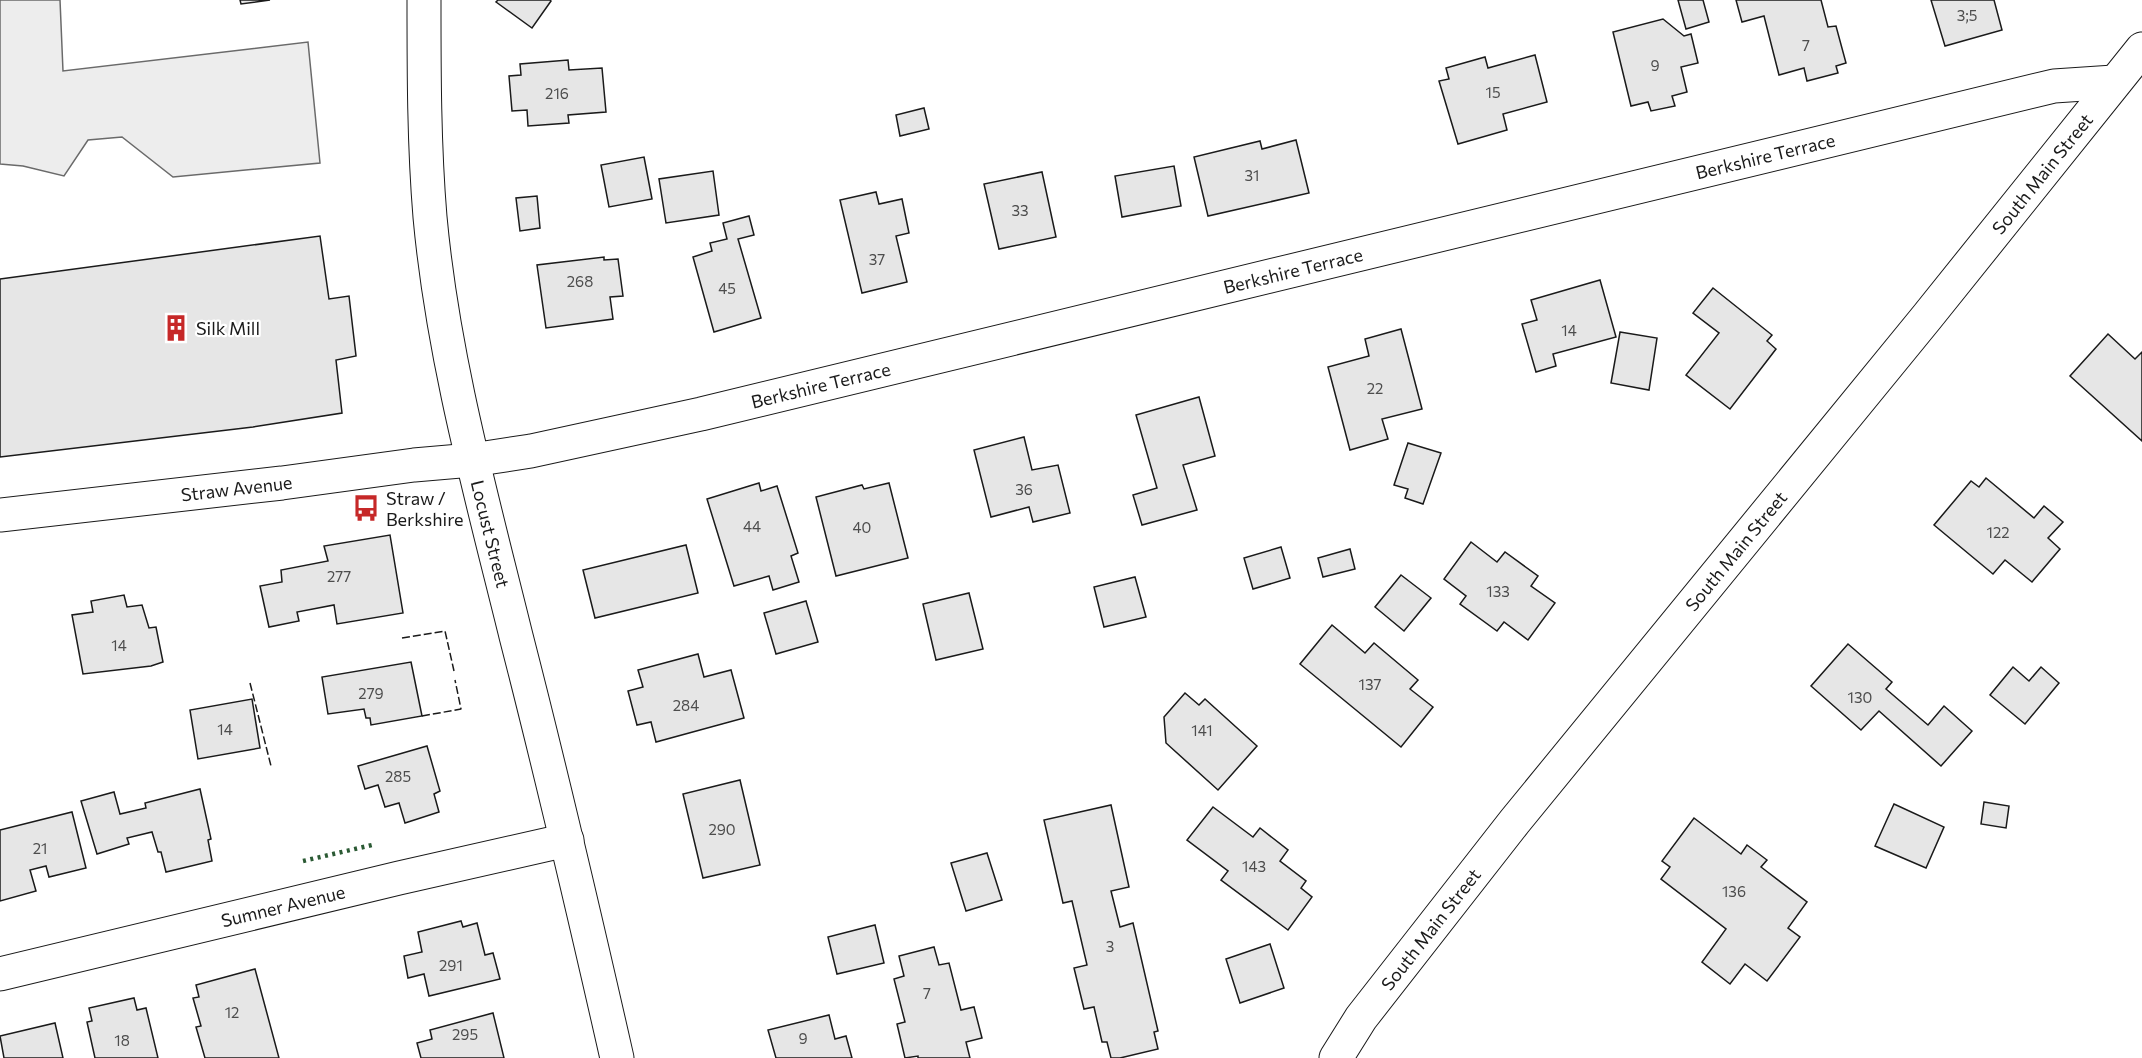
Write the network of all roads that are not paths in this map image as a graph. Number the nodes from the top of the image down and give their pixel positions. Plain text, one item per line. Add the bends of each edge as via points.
1 (424, 0) edge
2 (2142, 49) edge
3 (2114, 82) junction
4 (472, 460) junction
5 (0, 515) edge
6 (567, 840) junction
7 (0, 974) edge
8 (617, 1058) edge
9 (1336, 1058) edge

1 - 4 main road, Locust Street via 424,132 430,218 461,417
2 - 3 main road, South Main Street
3 - 4 main road, Berkshire Terrace via 2054,86 701,414 542,449
3 - 9 main road, South Main Street via 1515,821 1361,1018
4 - 5 main road, Straw Avenue
4 - 6 main road, Locust Street
6 - 7 main road, Sumner Avenue
6 - 8 main road, Locust Street

